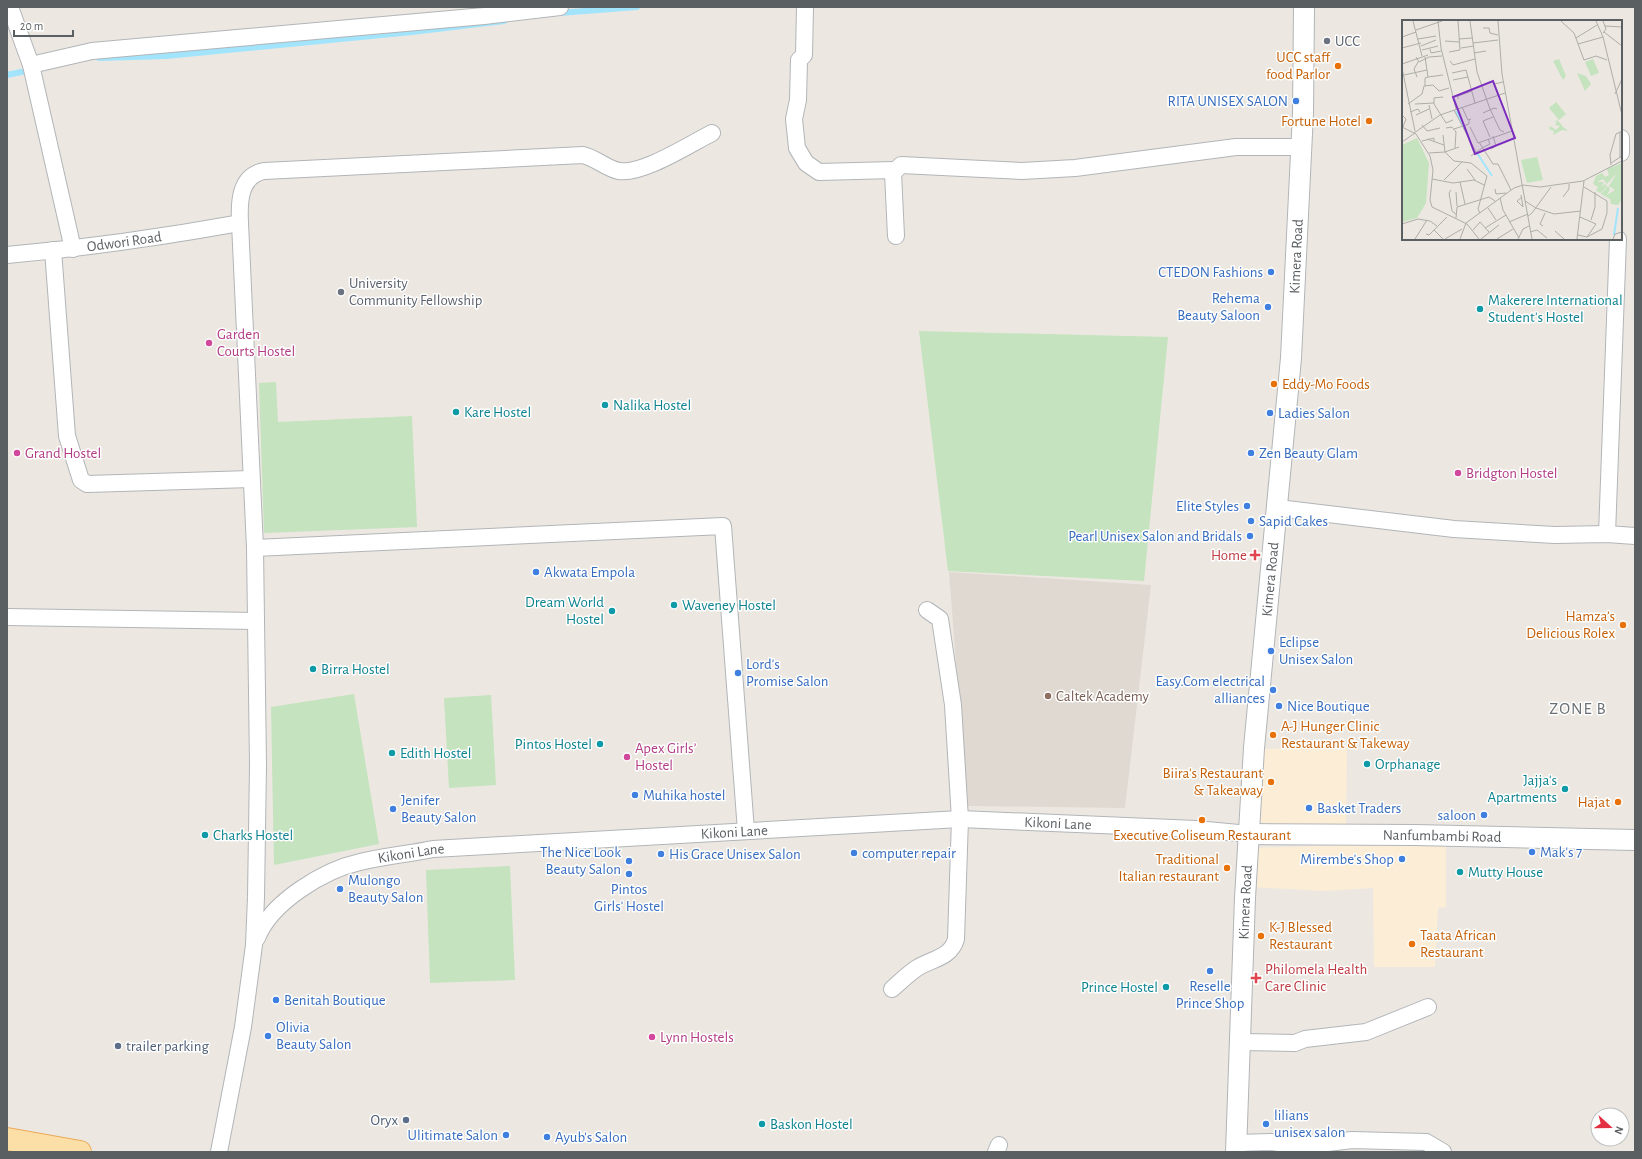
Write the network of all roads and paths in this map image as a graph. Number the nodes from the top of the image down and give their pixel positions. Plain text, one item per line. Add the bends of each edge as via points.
1 (10, 7) edge
2 (560, 7) edge
3 (805, 7) edge
4 (1304, 7) edge
5 (31, 65) junction
6 (712, 133) dead end
7 (1301, 147) junction
8 (894, 170) junction
9 (240, 223) junction
10 (896, 236) dead end
11 (1618, 240) edge
12 (73, 249) junction
13 (53, 250) junction
14 (7, 255) edge
15 (251, 479) junction
16 (1278, 508) junction
17 (1607, 534) junction
18 (1635, 536) edge
19 (255, 548) junction
20 (927, 610) dead end
21 (7, 617) edge
22 (256, 620) junction
23 (960, 819) junction
24 (746, 830) junction
25 (1249, 834) junction
26 (1635, 840) edge
27 (254, 945) junction
28 (892, 989) dead end
29 (1428, 1007) dead end
30 (1240, 1042) junction
31 (7, 1139) edge
32 (1236, 1147) edge
33 (80, 1152) edge
34 (219, 1152) edge
35 (1443, 1152) edge

1 - 5 street
2 - 5 street via 92,51
3 - 8 street via 804,55 799,60 798,100 794,119 797,148 806,163 819,172
4 - 7 street, Kimera Road
5 - 12 street
6 - 9 street via 648,166 630,172 615,170 583,155 256,173 244,185
7 - 8 street via 1236,147 1046,170 985,170 906,164
7 - 16 street, Kimera Road via 1291,358
8 - 10 street
9 - 12 street, Odwori Road
9 - 15 street
11 - 17 street
12 - 13 street, Odwori Road
13 - 14 street, Odwori Road
13 - 15 street via 67,436 81,480 87,484
15 - 19 street
16 - 17 street via 1454,529 1555,535
16 - 25 street, Kimera Road via 1254,748
17 - 18 street
19 - 22 street
19 - 24 street via 723,526
20 - 23 street via 940,619 942,627 953,705
21 - 22 street
22 - 27 street via 258,765
23 - 24 street, Kikoni Lane
23 - 25 street, Kikoni Lane via 1181,828
23 - 28 street via 954,946 918,968
24 - 27 street, Kikoni Lane via 433,849 360,862 329,873 286,901 269,916
25 - 26 street, Nanfumbambi Road
25 - 30 street, Kimera Road
27 - 34 street via 243,1027
29 - 30 street via 1366,1032 1304,1039 1295,1043
30 - 32 street, Kimera Road
31 - 33 main road
32 - 35 street via 1271,1142 1303,1146 1352,1140 1426,1142

